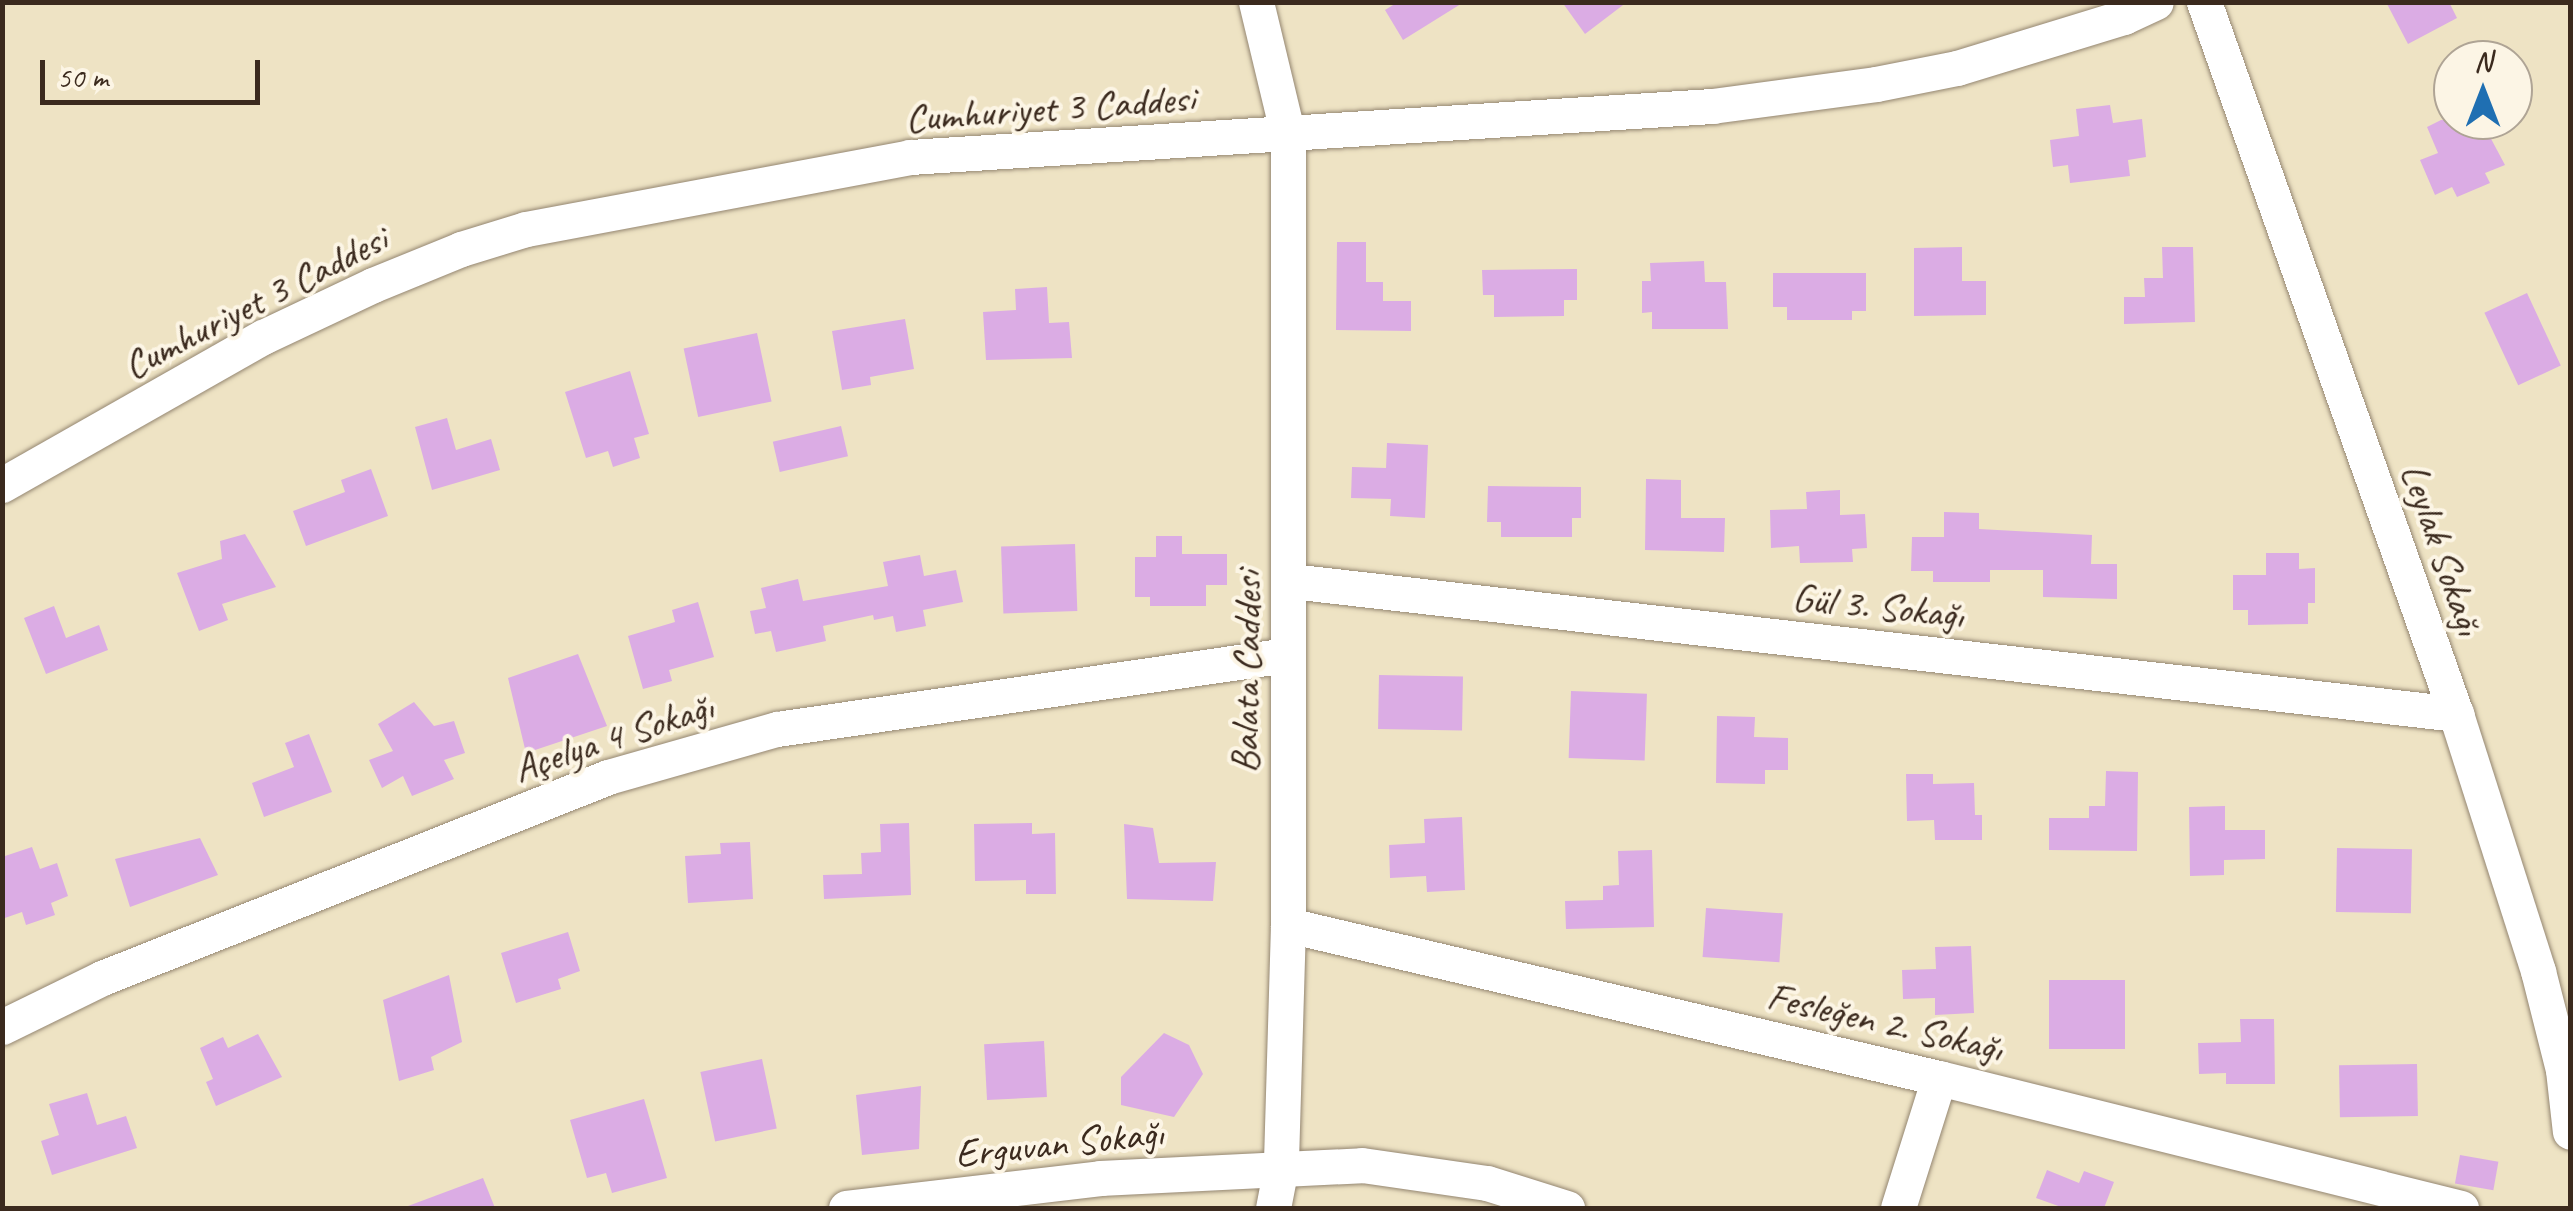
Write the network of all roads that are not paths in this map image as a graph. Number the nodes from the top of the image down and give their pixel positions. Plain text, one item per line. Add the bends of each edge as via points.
1 (1256, 2) edge
2 (2156, 2) edge
3 (2204, 2) edge
4 (1288, 135) junction
5 (2, 485) edge
6 (1291, 582) junction
7 (1286, 655) junction
8 (2456, 714) junction
9 (1288, 924) junction
10 (2, 1028) edge
11 (1939, 1078) junction
12 (2570, 1132) edge
13 (1282, 1167) junction
14 (846, 1208) edge
15 (1272, 1208) edge
16 (1566, 1208) edge
17 (1898, 1208) edge
18 (2460, 1208) edge

1 - 4 street, Balata Caddesi
2 - 4 street, Cumhuriyet 3 Caddesi via 1988,58 1876,84 1712,106
3 - 8 street, Leylak Sokağı
4 - 5 street, Cumhuriyet 3 Caddesi via 910,157 526,229 390,278 263,338
4 - 6 street, Balata Caddesi
6 - 7 street, Balata Caddesi
6 - 8 street, Gül 3. Sokağı
7 - 9 street, Balata Caddesi
7 - 10 street, Açelya 4 Sokağı via 777,729 608,777 102,978
8 - 12 street, Leylak Sokağı via 2538,971
9 - 11 street, Fesleğen 2. Sokağı
9 - 13 street, Balata Caddesi
11 - 17 street
11 - 18 street, Fesleğen 2. Sokağı
13 - 14 street, Erguvan Sokağı via 1100,1178
13 - 15 street, Balata Caddesi
13 - 16 street, Erguvan Sokağı via 1434,1172

